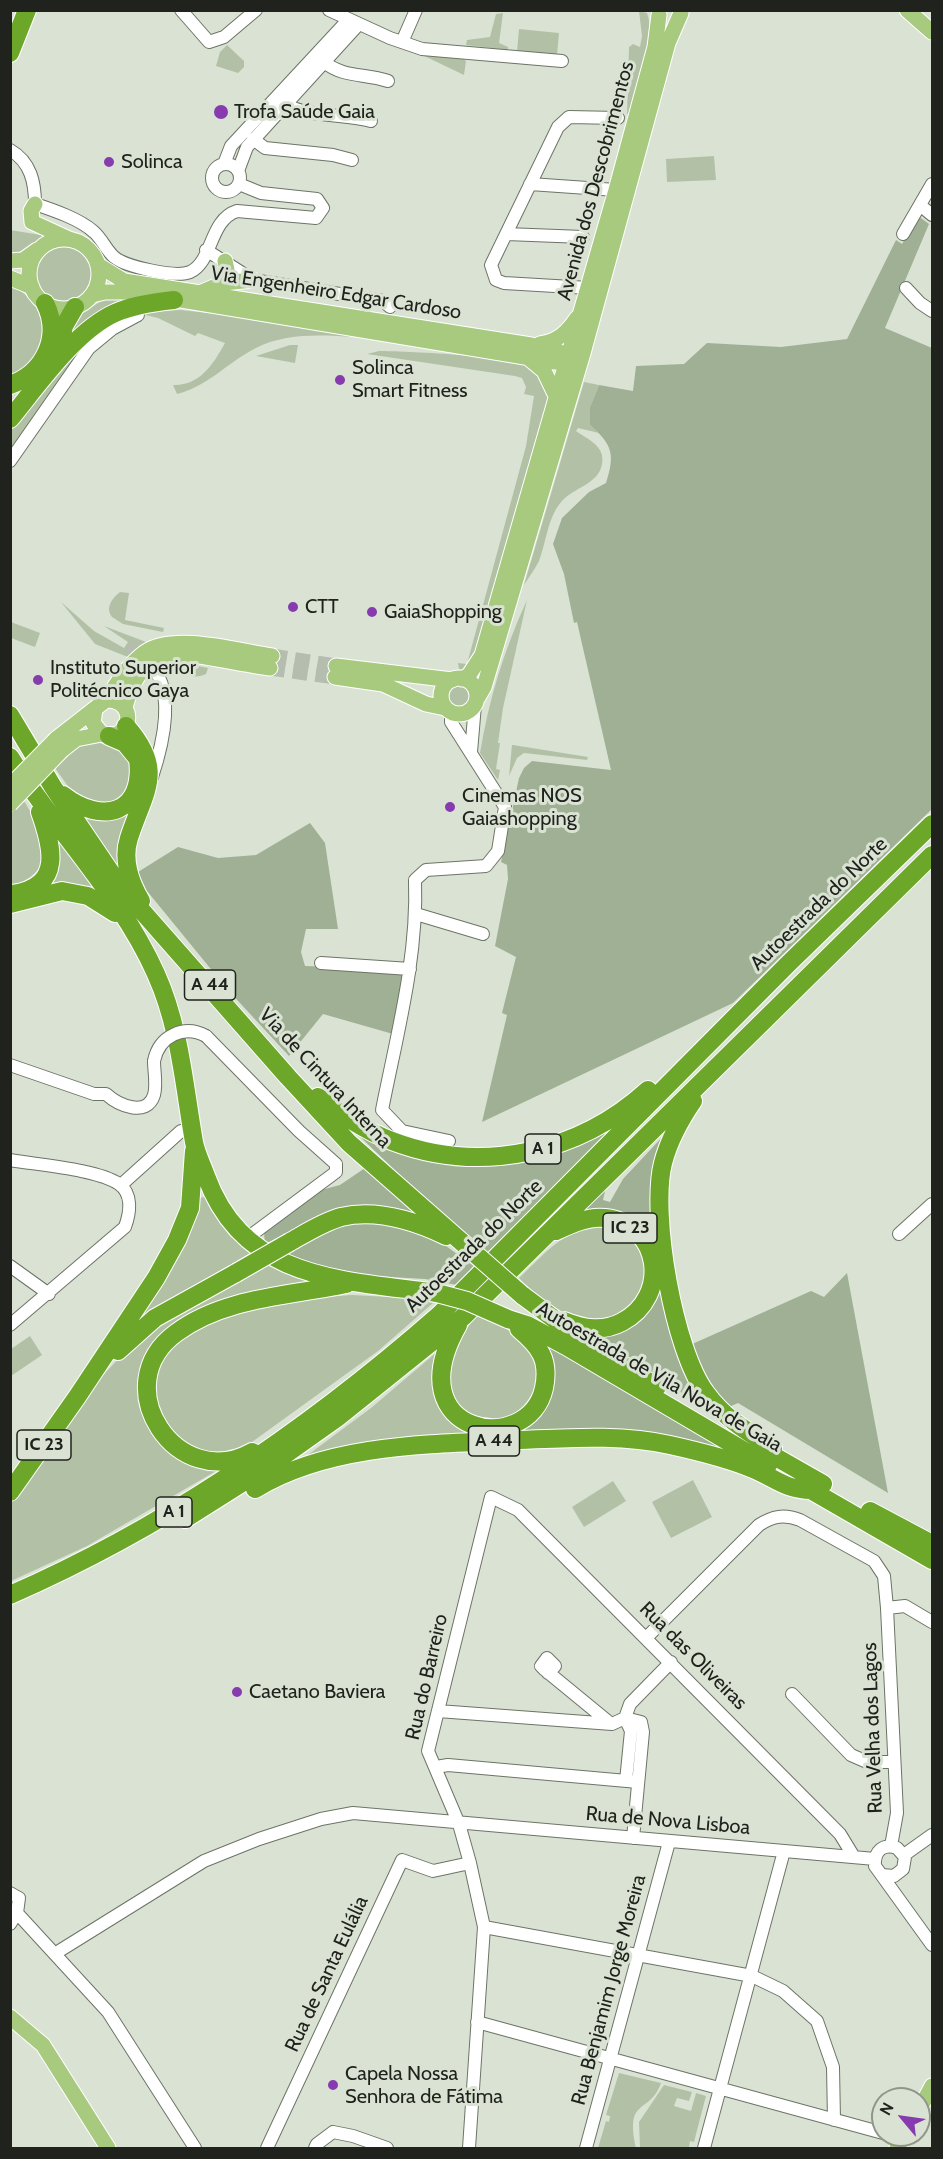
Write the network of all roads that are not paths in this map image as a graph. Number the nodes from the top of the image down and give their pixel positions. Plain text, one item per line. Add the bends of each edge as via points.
1 (14, 10) edge
2 (27, 10) edge
3 (181, 10) edge
4 (256, 10) edge
5 (328, 10) edge
6 (416, 10) edge
7 (907, 10) edge
8 (682, 12) edge
9 (657, 13) edge
10 (10, 20) edge
11 (353, 22) junction
12 (933, 32) edge
13 (402, 42) junction
14 (10, 53) edge
15 (562, 61) dead end
16 (324, 62) junction
17 (388, 81) dead end
18 (296, 84) junction
19 (286, 104) junction
20 (618, 118) dead end
21 (371, 121) dead end
22 (254, 139) junction
23 (10, 150) edge
24 (352, 160) dead end
25 (224, 164) junction
26 (238, 178) junction
27 (530, 184) junction
28 (933, 184) edge
29 (616, 190) junction
30 (35, 204) junction
31 (920, 205) junction
32 (933, 215) edge
33 (506, 234) junction
34 (903, 234) dead end
35 (583, 237) dead end
36 (69, 239) junction
37 (40, 249) junction
38 (206, 250) junction
39 (10, 261) edge
40 (225, 261) junction
41 (98, 265) junction
42 (10, 278) edge
43 (253, 280) junction
44 (223, 283) junction
45 (32, 287) junction
46 (589, 288) junction
47 (906, 288) dead end
48 (200, 293) junction
49 (92, 295) junction
50 (174, 300) junction
51 (45, 303) junction
52 (75, 307) junction
53 (390, 307) dead end
54 (582, 311) junction
55 (933, 311) edge
56 (138, 315) dead end
57 (529, 351) junction
58 (571, 360) junction
59 (49, 371) junction
60 (10, 385) edge
61 (557, 398) junction
62 (10, 419) edge
63 (10, 461) edge
64 (158, 675) tunnel mouth
65 (457, 680) junction
66 (476, 702) junction
67 (100, 705) junction
68 (125, 707) junction
69 (448, 710) junction
70 (10, 715) edge
71 (126, 726) junction
72 (105, 735) junction
73 (59, 745) junction
74 (471, 752) junction
75 (10, 756) edge
76 (10, 786) edge
77 (53, 788) junction
78 (148, 790) junction
79 (33, 794) junction
80 (10, 804) edge
81 (933, 824) edge
82 (933, 855) edge
83 (10, 894) edge
84 (10, 904) edge
85 (416, 914) junction
86 (153, 920) junction
87 (131, 926) junction
88 (483, 934) dead end
89 (321, 963) dead end
90 (788, 964) junction
91 (410, 969) junction
92 (267, 1050) junction
93 (10, 1065) edge
94 (716, 1069) junction
95 (181, 1131) dead end
96 (449, 1141) dead end
97 (195, 1146) junction
98 (10, 1161) edge
99 (121, 1185) junction
100 (933, 1204) edge
101 (254, 1233) dead end
102 (899, 1234) dead end
103 (542, 1241) junction
104 (469, 1249) junction
105 (10, 1266) edge
106 (352, 1283) junction
107 (49, 1293) junction
108 (545, 1312) junction
109 (463, 1317) junction
110 (508, 1320) junction
111 (10, 1325) edge
112 (77, 1397) junction
113 (326, 1409) junction
114 (798, 1470) junction
115 (811, 1490) junction
116 (10, 1492) edge
117 (491, 1497) joint
118 (182, 1521) junction
119 (933, 1544) edge
120 (933, 1560) edge
121 (10, 1595) edge
122 (10, 1608) edge
123 (887, 1608) junction
124 (933, 1622) edge
125 (647, 1637) junction
126 (671, 1662) junction
127 (548, 1672) dead end
128 (792, 1694) dead end
129 (582, 1702) junction
130 (438, 1711) junction
131 (625, 1718) junction
132 (579, 1722) junction
133 (612, 1724) junction
134 (894, 1762) junction
135 (436, 1767) junction
136 (632, 1781) junction
137 (459, 1824) junction
138 (933, 1835) edge
139 (633, 1838) junction
140 (669, 1842) junction
141 (891, 1846) junction
142 (784, 1851) junction
143 (904, 1855) junction
144 (855, 1857) junction
145 (874, 1859) junction
146 (470, 1863) junction
147 (900, 1874) junction
148 (882, 1875) junction
149 (10, 1893) edge
150 (900, 1899) junction
151 (17, 1913) junction
152 (10, 1924) edge
153 (484, 1927) junction
154 (933, 1945) edge
155 (56, 1953) junction
156 (640, 1954) junction
157 (752, 1976) junction
158 (10, 2017) edge
159 (477, 2022) junction
160 (611, 2058) junction
161 (721, 2088) junction
162 (834, 2120) junction
163 (871, 2130) edge
164 (108, 2148) edge
165 (195, 2148) edge
166 (267, 2148) edge
167 (315, 2148) edge
168 (387, 2148) edge
169 (469, 2148) edge
170 (586, 2148) edge
171 (704, 2148) edge

1 - 10 highway
2 - 14 highway
3 - 4 street via 209,42 224,37
5 - 11 street
6 - 13 street
7 - 12 main road
8 - 9 main road via 670,17
8 - 58 main road, Avenida dos Descobrimentos via 668,43
9 - 29 main road, Avenida dos Descobrimentos via 655,46
11 - 13 street
11 - 16 street
11 - 18 street
13 - 15 street via 422,49
16 - 17 street via 338,73
16 - 18 street
18 - 19 street
18 - 25 street via 231,146
19 - 21 street via 294,110
19 - 22 street
20 - 27 street via 564,120
22 - 24 street via 265,148
22 - 26 street via 242,156
23 - 30 street via 32,177
25 - 26 street via 232,165
25 - 26 street via 212,174 215,187 228,192
26 - 38 street via 261,193 317,199 323,208 316,218 237,211 222,221
27 - 29 street
27 - 33 street
28 - 31 street
29 - 46 main road, Avenida dos Descobrimentos
30 - 36 main road via 29,217 32,222
30 - 38 street via 94,232 109,252 127,266 190,272
31 - 32 street
31 - 34 street
33 - 35 street
33 - 46 street via 491,265 496,280
36 - 37 main road via 48,243
36 - 41 main road via 87,248
37 - 39 main road via 23,260
37 - 45 main road via 30,267
38 - 40 street
40 - 43 street
40 - 44 main road
41 - 48 main road, Via Engenheiro Edgar Cardoso via 124,281
41 - 49 main road via 99,276
42 - 45 main road
43 - 44 main road
43 - 53 street via 383,301
44 - 48 main road
45 - 51 main road
46 - 54 main road, Avenida dos Descobrimentos
47 - 55 street
48 - 57 main road, Via Engenheiro Edgar Cardoso
49 - 50 main road, Via Engenheiro Edgar Cardoso via 117,291
49 - 52 main road
50 - 57 main road, Via Engenheiro Edgar Cardoso
50 - 59 highway via 114,314 89,330
51 - 52 main road via 65,309
51 - 60 highway via 51,329 46,358 35,372
52 - 59 highway via 64,326
54 - 57 main road via 558,340
54 - 58 main road, Avenida dos Descobrimentos
56 - 63 street via 89,348
57 - 58 main road, Via Engenheiro Edgar Cardoso via 558,351
57 - 61 main road
58 - 61 main road, Avenida dos Descobrimentos
58 - 66 main road, Avenida dos Descobrimentos via 484,687
59 - 62 highway
61 - 65 main road, Avenida dos Descobrimentos via 482,655 469,675
64 - 78 street via 165,688 166,702 158,760
65 - 66 main road via 474,685
65 - 69 main road via 441,694
65 - 69 main road via 335,672 383,684
66 - 69 main road via 468,712 457,715
66 - 74 street
67 - 68 main road via 119,702
67 - 68 main road via 131,665 163,644 188,644 271,662 183,654 159,657 139,672
67 - 72 main road via 93,723
67 - 73 main road
68 - 71 main road via 129,720
69 - 74 street via 451,722
70 - 77 highway, Via de Cintura Interna / A 44
71 - 72 main road via 116,735
71 - 78 highway via 140,741 148,767
72 - 73 main road
72 - 77 highway via 125,743 138,759 138,786 123,806 99,813 85,810
73 - 76 main road, bridge
73 - 80 main road, bridge
74 - 85 street via 505,807 498,851 486,866 426,870 415,880
75 - 79 highway, A 44
77 - 86 highway, Via de Cintura Interna / A 44 via 120,885
78 - 86 highway via 128,840 127,866 134,889
79 - 83 highway via 50,837 52,858 40,882
79 - 87 highway, A 44
81 - 90 highway, Autoestrada do Norte / A 1
82 - 94 highway, A 1
84 - 87 highway via 62,891 76,893 104,903
85 - 88 street
85 - 91 street
86 - 92 highway, Via de Cintura Interna / A 44
87 - 97 highway, A 44 via 142,941 171,1013
89 - 91 street
90 - 92 highway, A 1 via 621,1112 582,1135 514,1155 451,1156 390,1140 348,1119 308,1090
90 - 113 highway, Autoestrada do Norte / A 1 via 438,1315
91 - 96 street via 382,1110 402,1131
92 - 104 highway, Via de Cintura Interna / A 44 via 350,1143
93 - 101 street, bridge via 94,1094 106,1094 118,1104 138,1108 150,1103 155,1090 156,1050 171,1035 186,1031 206,1036 336,1164 336,1172
94 - 103 highway, A 1
94 - 114 highway via 681,1118 663,1163 659,1210 680,1341 694,1376 715,1405 736,1425 795,1461
95 - 99 street
97 - 106 highway, Autoestrada de Vila Nova de Gaia / A 44 via 218,1202 249,1240 280,1262
97 - 112 highway, IC 23 via 189,1208 177,1240
98 - 99 street via 100,1176
99 - 107 street via 129,1200 130,1214 125,1227
100 - 102 street
103 - 108 highway, IC 23 via 583,1220 615,1220 642,1237 654,1269 646,1301 610,1328 577,1326
103 - 109 highway, A 1
104 - 108 highway, Via de Cintura Interna / A 44, bridge
104 - 112 highway, bridge via 409,1221 384,1216 350,1216 321,1226 154,1318
105 - 107 street
106 - 110 highway, Autoestrada de Vila Nova de Gaia / A 44, bridge via 436,1293 466,1301
106 - 113 highway, A 1 via 248,1303 196,1321 161,1347 148,1372 148,1407 156,1426 169,1442 190,1457 210,1461 242,1458
107 - 111 street
108 - 114 highway, Autoestrada de Vila Nova de Gaia / A 44 via 683,1404
109 - 110 highway via 445,1351 440,1383 446,1402 458,1416 489,1428 513,1425 524,1419 542,1395 546,1380 538,1346
109 - 118 highway, A 1 via 273,1464
110 - 115 highway, Autoestrada de Vila Nova de Gaia / A 44 via 527,1325 567,1346
112 - 116 highway, IC 23
113 - 121 highway, Autoestrada do Norte / A 1 via 155,1523
114 - 119 highway, Autoestrada de Vila Nova de Gaia / A 44
115 - 118 highway, A 44 via 794,1490 753,1469 668,1444 596,1438 479,1442 386,1449 322,1462 271,1479 239,1499
115 - 120 highway, Autoestrada de Vila Nova de Gaia / A 44
117 - 125 street, Rua das Oliveiras via 518,1510
117 - 130 street, Rua do Barreiro
118 - 122 highway, A 1 via 95,1569
123 - 124 street via 905,1606
123 - 125 street, Rua Velha dos Lagos via 884,1576 874,1561 800,1520 772,1517
123 - 134 street, Rua Velha dos Lagos
125 - 126 street, Rua das Oliveiras
126 - 131 street via 630,1704
126 - 144 street, Rua das Oliveiras via 840,1834
127 - 129 street
128 - 134 street via 851,1755 867,1762
129 - 132 street
129 - 133 street
130 - 132 street
130 - 135 street, Rua do Barreiro via 428,1751
131 - 133 street
131 - 136 street via 637,1732
132 - 133 street
134 - 141 street, Rua Velha dos Lagos via 897,1813
135 - 136 street
135 - 137 street, Rua do Barreiro
136 - 139 street
137 - 139 street, Rua de Nova Lisboa
137 - 146 street, Rua do Barreiro
137 - 155 street, Rua de Nova Lisboa via 353,1813 311,1822 204,1861
138 - 143 street
139 - 140 street, Rua de Nova Lisboa
140 - 142 street, Rua de Nova Lisboa
140 - 156 street, Rua Benjamim Jorge Moreira
141 - 143 street
141 - 145 street via 880,1849
142 - 144 street, Rua de Nova Lisboa
142 - 157 street
143 - 147 street
144 - 145 street, Rua de Nova Lisboa
145 - 148 street
146 - 153 street, Rua do Barreiro
146 - 166 street, Rua de Santa Eulália via 433,1871 402,1860
147 - 148 street
147 - 150 street
148 - 150 street
149 - 151 street via 19,1898
150 - 154 street
151 - 152 street
151 - 155 street
153 - 156 street
153 - 159 street, Rua do Barreiro
155 - 165 street via 108,2012
156 - 157 street
156 - 160 street, Rua Benjamim Jorge Moreira
157 - 161 street
157 - 162 street via 783,1991 817,2020 833,2067
158 - 164 main road via 43,2045
159 - 160 street
159 - 169 street, Rua do Barreiro
160 - 161 street
160 - 170 street, Rua Benjamim Jorge Moreira
161 - 162 street
161 - 171 street
162 - 163 street
167 - 168 street via 333,2132

